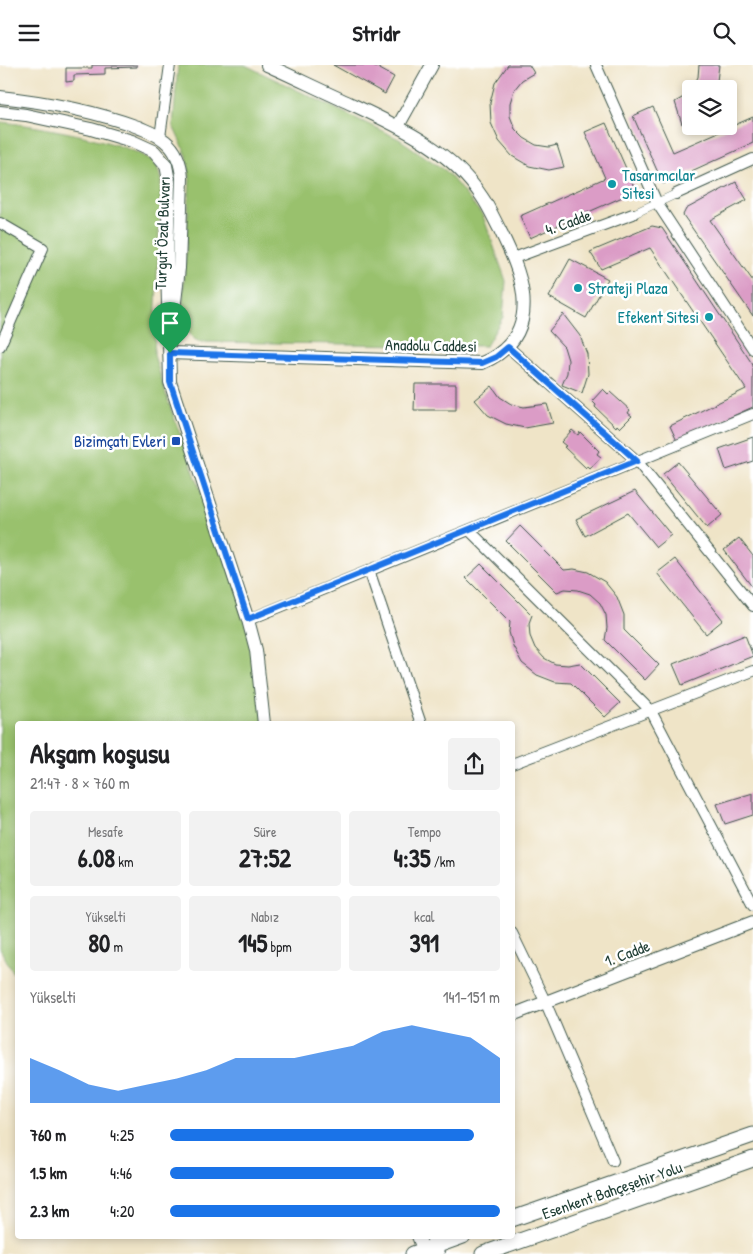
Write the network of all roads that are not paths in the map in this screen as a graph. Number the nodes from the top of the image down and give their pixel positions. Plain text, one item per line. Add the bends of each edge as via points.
1 (170, 65) edge
2 (267, 65) edge
3 (432, 65) edge
4 (596, 65) edge
5 (0, 97) edge
6 (0, 112) edge
7 (398, 126) junction
8 (160, 137) junction
9 (753, 159) edge
10 (676, 194) joint
11 (657, 203) junction
12 (633, 214) joint
13 (0, 223) edge
14 (514, 258) junction
15 (0, 346) edge
16 (508, 347) junction
17 (753, 349) edge
18 (170, 353) junction
19 (753, 414) edge
20 (637, 461) junction
21 (469, 530) junction
22 (369, 570) junction
23 (753, 606) edge
24 (248, 619) junction
25 (753, 671) edge
26 (651, 711) junction
27 (264, 721) edge
28 (420, 721) edge
29 (515, 763) edge
30 (753, 905) edge
31 (753, 922) edge
32 (515, 939) edge
33 (545, 1001) junction
34 (515, 1014) edge
35 (753, 1135) edge
36 (753, 1159) edge
37 (614, 1161) dead end
38 (515, 1218) edge
39 (453, 1239) edge
40 (427, 1247) edge
41 (483, 1254) edge

1 - 8 street
2 - 7 street, Anadolu Caddesi
3 - 7 street
4 - 11 street
5 - 8 street, Turgut Özal Bulvarı via 93,114
6 - 18 street, Turgut Özal Bulvarı via 110,134 144,145 163,161 169,173 167,266
7 - 14 street, Anadolu Caddesi via 446,158 466,177 482,197
8 - 18 street, Turgut Özal Bulvarı via 177,156 182,178 179,268
9 - 10 street
10 - 11 street
11 - 12 street
11 - 17 street
12 - 14 street, 4. Cadde
13 - 15 street via 43,248
14 - 16 street, Anadolu Caddesi via 524,302 517,335
16 - 18 street, Anadolu Caddesi via 482,363
16 - 20 street
18 - 24 street, Turgut Özal Bulvarı via 170,382
19 - 20 street
20 - 21 street
20 - 23 street
21 - 22 street
21 - 26 street
22 - 24 street
22 - 28 street
24 - 27 street, Turgut Özal Bulvarı via 256,650
25 - 26 street
26 - 29 street
26 - 30 street
31 - 33 street, 1. Cadde
32 - 33 street
33 - 34 street, 1. Cadde
33 - 37 street
35 - 38 main road, Esenkent Bahçeşehir Yolu
36 - 41 main road, Esenkent Bahçeşehir Yolu
39 - 40 main road

